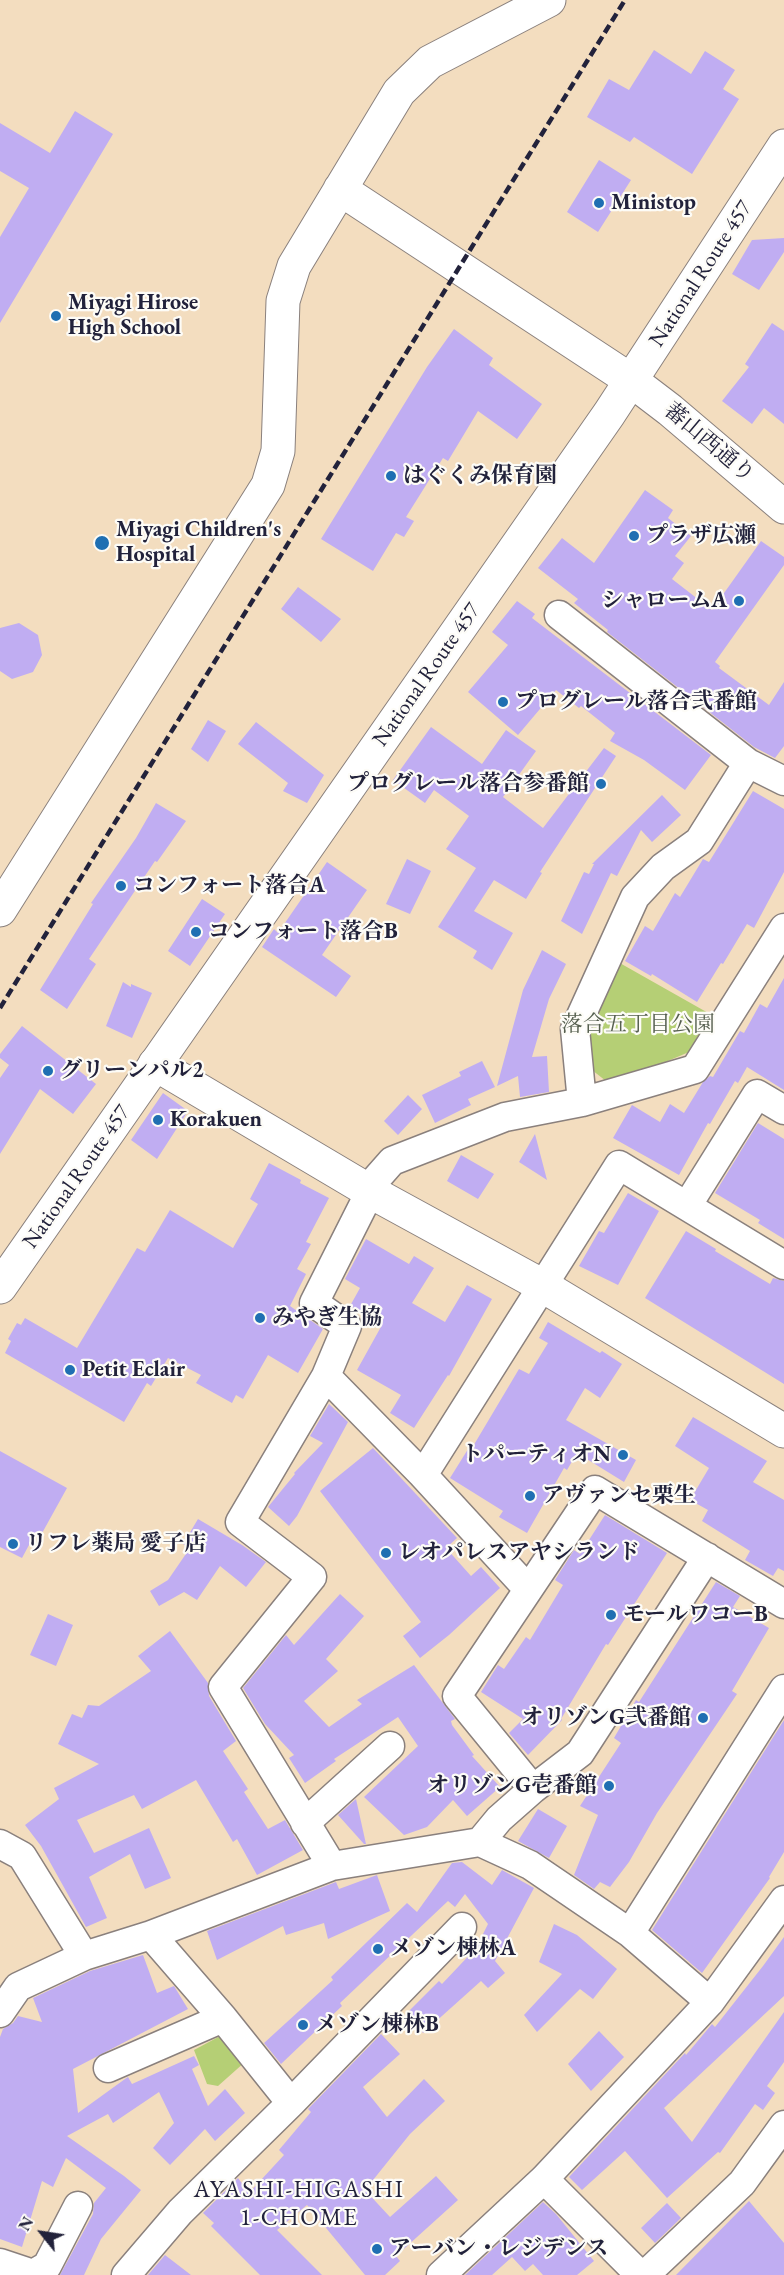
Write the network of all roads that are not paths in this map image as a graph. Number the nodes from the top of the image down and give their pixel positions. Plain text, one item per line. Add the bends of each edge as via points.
1 (549, 0) edge
2 (784, 146) edge
3 (340, 189) junction
4 (632, 381) junction
5 (784, 507) edge
6 (559, 615) dead end
7 (748, 763) junction
8 (784, 781) edge
9 (0, 910) edge
10 (784, 928) edge
11 (155, 1064) junction
12 (582, 1102) junction
13 (784, 1110) edge
14 (371, 1192) junction
15 (687, 1206) junction
16 (784, 1265) edge
17 (543, 1286) junction
18 (0, 1287) edge
19 (326, 1376) junction
20 (784, 1431) edge
21 (423, 1475) junction
22 (706, 1557) junction
23 (527, 1588) junction
24 (784, 1604) edge
25 (784, 1689) edge
26 (390, 1746) dead end
27 (533, 1789) junction
28 (305, 1823) junction
29 (480, 1842) junction
30 (0, 1844) edge
31 (332, 1866) junction
32 (784, 1900) edge
33 (462, 1928) dead end
34 (630, 1934) junction
35 (152, 1935) junction
36 (84, 1956) junction
37 (710, 2002) junction
38 (0, 2013) edge
39 (223, 2018) junction
40 (108, 2068) dead end
41 (291, 2103) junction
42 (784, 2126) edge
43 (544, 2179) junction
44 (78, 2206) dead end
45 (0, 2264) edge
46 (126, 2275) edge
47 (441, 2275) edge
48 (640, 2275) edge
49 (645, 2275) edge

1 - 3 main road via 430,62 399,92
2 - 4 main road, National Route 457
3 - 4 main road, 蕃山西通り
3 - 9 main road via 294,266 284,301 278,451 268,485
4 - 5 main road, 蕃山西通り
4 - 11 main road, National Route 457
6 - 7 street
7 - 8 street
7 - 12 street via 699,841 663,867 635,897 575,1029
10 - 12 street via 696,1069
11 - 14 main road
11 - 18 main road, National Route 457
12 - 14 street via 505,1117 392,1161
13 - 15 street via 757,1094
14 - 17 main road
14 - 19 street via 314,1304 347,1326
15 - 16 street
15 - 17 street via 619,1165
17 - 20 main road
17 - 21 street
19 - 21 street
19 - 28 street via 240,1522 312,1577 223,1687
21 - 23 street
22 - 23 street via 595,1490
22 - 24 street
22 - 27 street via 580,1753
23 - 27 street via 457,1696
25 - 34 street
26 - 28 street
27 - 29 street
28 - 31 street
29 - 31 street
29 - 34 street via 530,1865
30 - 36 street via 22,1856
31 - 35 street
32 - 37 street
33 - 41 street
34 - 37 street
35 - 36 street
35 - 39 street
36 - 38 street via 18,1987
37 - 43 street
39 - 40 street
39 - 41 street
41 - 46 street via 180,2212
42 - 49 street via 742,2184
43 - 47 street
43 - 48 street
44 - 45 street via 47,2266 33,2274

